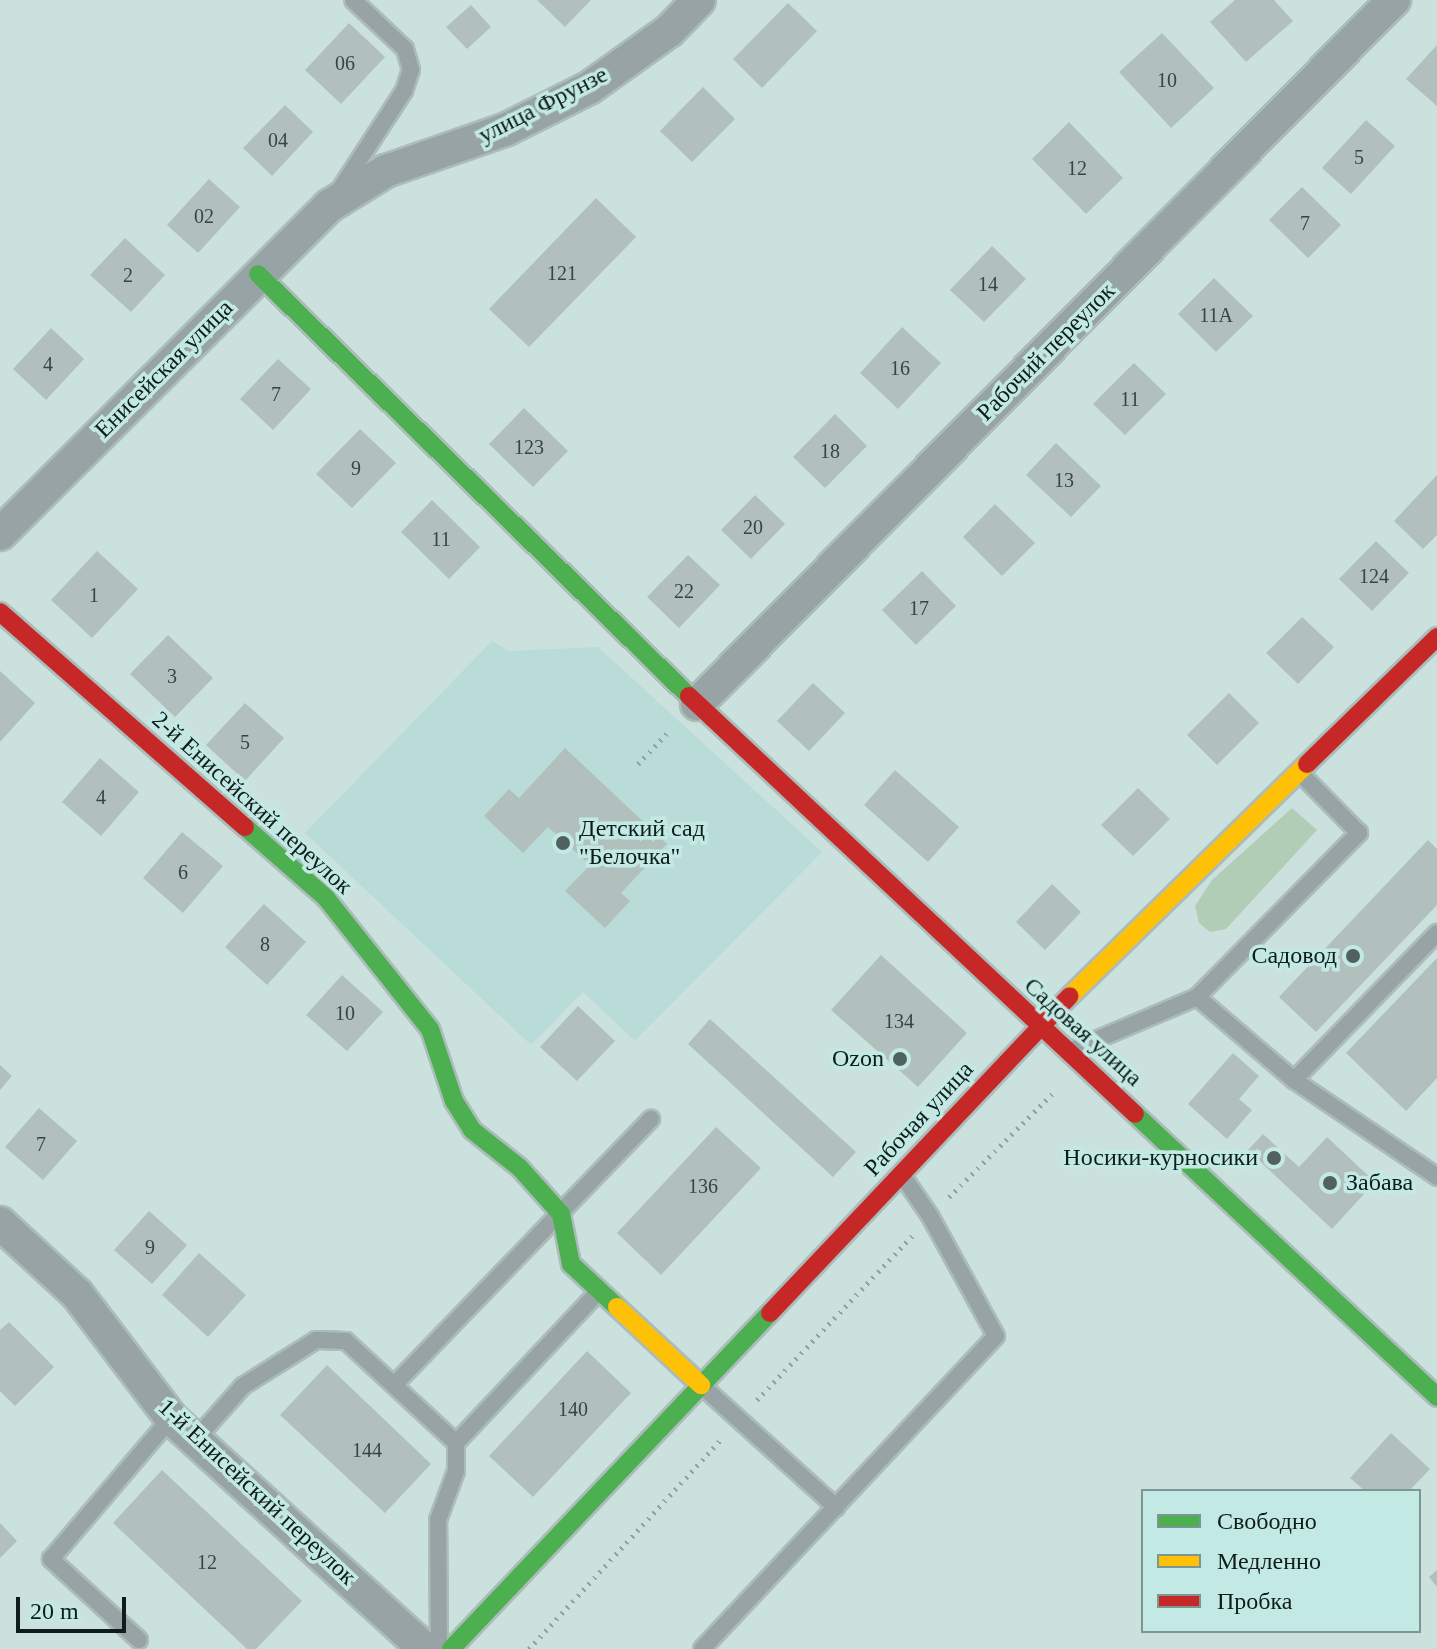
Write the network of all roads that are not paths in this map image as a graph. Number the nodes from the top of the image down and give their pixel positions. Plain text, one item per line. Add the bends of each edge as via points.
1 (353, 0) edge
2 (699, 0) edge
3 (1394, 0) edge
4 (329, 206) junction
5 (258, 274) junction
6 (0, 534) edge
7 (0, 612) edge
8 (1437, 637) edge
9 (697, 704) junction
10 (1297, 769) junction
11 (1437, 933) edge
12 (1197, 997) junction
13 (1040, 1026) junction
14 (1076, 1057) junction
15 (1294, 1080) junction
16 (651, 1119) dead end
17 (901, 1174) junction
18 (1437, 1177) edge
19 (561, 1214) junction
20 (0, 1223) edge
21 (599, 1291) junction
22 (394, 1385) junction
23 (701, 1385) junction
24 (1437, 1397) edge
25 (171, 1418) junction
26 (195, 1440) junction
27 (456, 1443) junction
28 (836, 1507) junction
29 (139, 1640) dead end
30 (425, 1649) edge
31 (439, 1649) edge
32 (451, 1649) edge
33 (702, 1649) edge

1 - 4 lane via 405,49 411,70 404,91
2 - 4 street, улица Фрунзе via 669,31 589,88 507,129 386,171
3 - 9 street, Рабочий переулок
4 - 5 street, Енисейская улица
5 - 6 street, Енисейская улица
5 - 9 street
7 - 19 street, 2-й Енисейский переулок via 326,898 430,1029 454,1101 472,1130 520,1168
8 - 10 street, Рабочая улица
9 - 13 street, Садовая улица
10 - 12 lane via 1359,833
10 - 13 street, Рабочая улица
11 - 15 lane
12 - 14 lane
12 - 15 lane
13 - 14 street, Садовая улица
13 - 17 street, Рабочая улица
14 - 24 street, Садовая улица
15 - 18 lane
16 - 19 lane
17 - 23 street, Рабочая улица
17 - 28 lane via 996,1336
19 - 21 street via 571,1264
19 - 22 lane
20 - 25 street, 1-й Енисейский переулок via 77,1294
21 - 23 street
21 - 27 lane
22 - 26 lane via 346,1341 316,1340 243,1386
22 - 27 lane
23 - 28 lane
23 - 32 street, Рабочая улица
25 - 26 street, 1-й Енисейский переулок
25 - 29 lane via 51,1559
26 - 30 street, 1-й Енисейский переулок
27 - 31 lane via 456,1471 438,1520
28 - 33 lane

